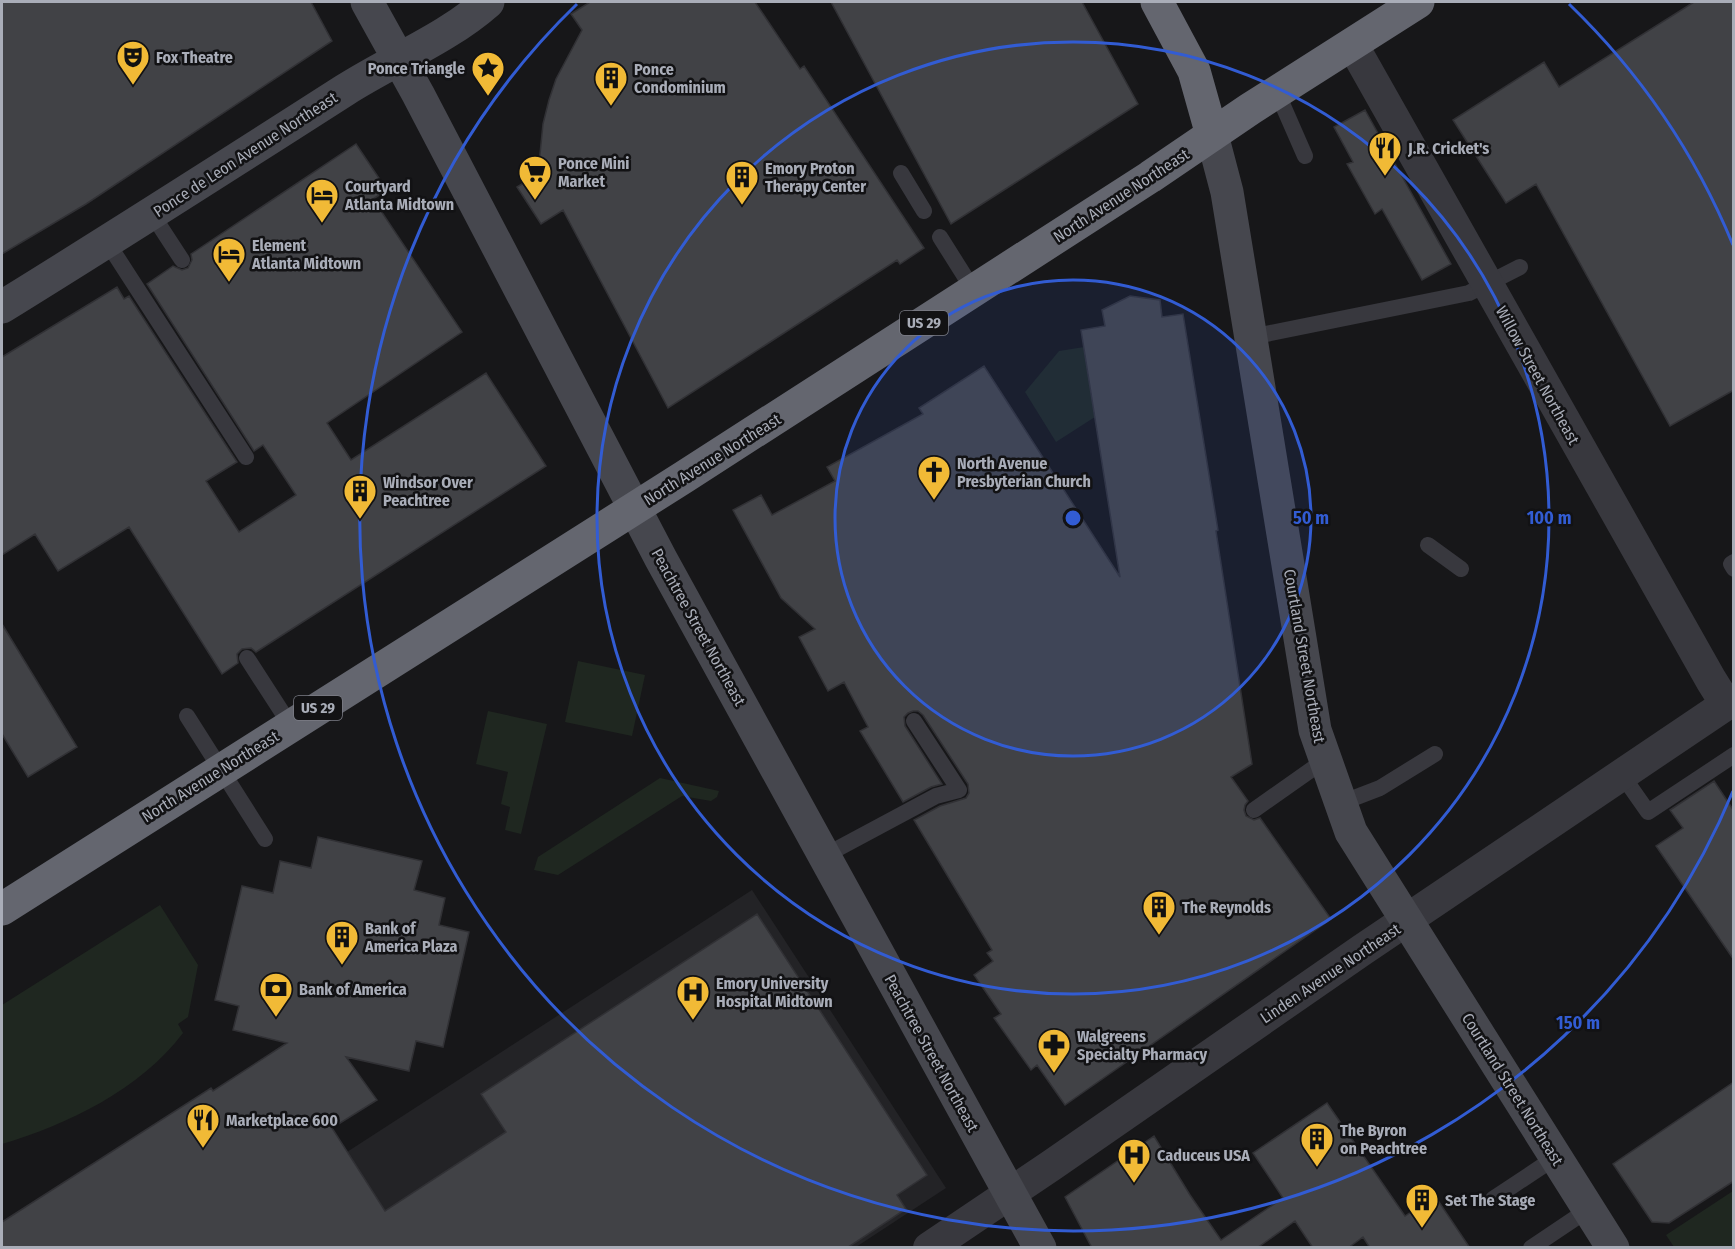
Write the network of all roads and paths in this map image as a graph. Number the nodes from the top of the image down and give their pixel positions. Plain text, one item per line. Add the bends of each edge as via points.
1 (366, 2) edge
2 (488, 2) edge
3 (1157, 2) edge
4 (1418, 2) edge
5 (1352, 44) junction
6 (399, 59) junction
7 (1277, 92) junction
8 (1212, 135) junction
9 (1305, 156) dead end
10 (901, 173) dead end
11 (924, 211) dead end
12 (152, 214) junction
13 (940, 237) dead end
14 (107, 242) junction
15 (182, 260) dead end
16 (1520, 267) dead end
17 (1488, 284) junction
18 (974, 291) junction
19 (2, 307) edge
20 (1251, 337) junction
21 (246, 457) dead end
22 (635, 508) junction
23 (1428, 545) dead end
24 (1734, 562) edge
25 (1461, 569) dead end
26 (1734, 569) edge
27 (247, 658) dead end
28 (1730, 702) edge
29 (187, 716) dead end
30 (914, 721) dead end
31 (291, 726) junction
32 (1435, 754) dead end
33 (1734, 755) edge
34 (1325, 760) junction
35 (221, 770) junction
36 (1622, 775) junction
37 (1341, 803) junction
38 (1254, 810) dead end
39 (265, 839) dead end
40 (824, 856) junction
41 (2, 909) edge
42 (1407, 921) junction
43 (1556, 1157) junction
44 (1010, 1193) junction
45 (1493, 1199) dead end
46 (1589, 1209) junction
47 (928, 1248) edge
48 (1040, 1248) edge
49 (1531, 1248) edge
50 (1613, 1248) edge

1 - 6 main road, Peachtree Street Northeast
2 - 6 main road, Ponce de Leon Avenue Northeast
3 - 8 highway via 1194,71
4 - 5 highway, North Avenue Northeast / US 29
5 - 7 highway, North Avenue Northeast / US 29
5 - 17 street, Willow Street Northeast
6 - 12 main road, Ponce de Leon Avenue Northeast
6 - 22 main road, Peachtree Street Northeast
7 - 8 highway, North Avenue Northeast / US 29
7 - 9 lane
8 - 18 highway, North Avenue Northeast / US 29
8 - 20 main road, Courtland Street Northeast via 1227,192
10 - 11 lane
12 - 14 main road, Ponce de Leon Avenue Northeast
12 - 15 lane
13 - 18 lane
14 - 19 main road, Ponce de Leon Avenue Northeast
14 - 21 lane
16 - 17 lane
17 - 20 lane via 1468,294
17 - 28 street, Willow Street Northeast via 1575,422 1599,494 1705,670
18 - 22 highway, North Avenue Northeast / US 29
20 - 34 main road, Courtland Street Northeast via 1315,730
22 - 31 highway, North Avenue Northeast / US 29
22 - 40 main road, Peachtree Street Northeast
23 - 25 lane
24 - 26 lane
27 - 31 lane
28 - 36 street, Linden Avenue Northeast
29 - 35 lane
30 - 40 lane via 959,790 936,796
31 - 35 highway, North Avenue Northeast / US 29
32 - 37 lane via 1380,788
33 - 36 lane via 1648,812
34 - 37 main road, Courtland Street Northeast
34 - 38 lane
35 - 39 lane
35 - 41 highway, North Avenue Northeast / US 29
36 - 42 street, Linden Avenue Northeast
37 - 42 main road, Courtland Street Northeast via 1351,832
40 - 44 main road, Peachtree Street Northeast
42 - 43 main road, Courtland Street Northeast
42 - 44 street, Linden Avenue Northeast
43 - 45 lane
43 - 46 main road, Courtland Street Northeast
44 - 47 street, Linden Avenue Northeast
44 - 48 main road, Peachtree Street Northeast
46 - 49 lane
46 - 50 main road, Courtland Street Northeast

